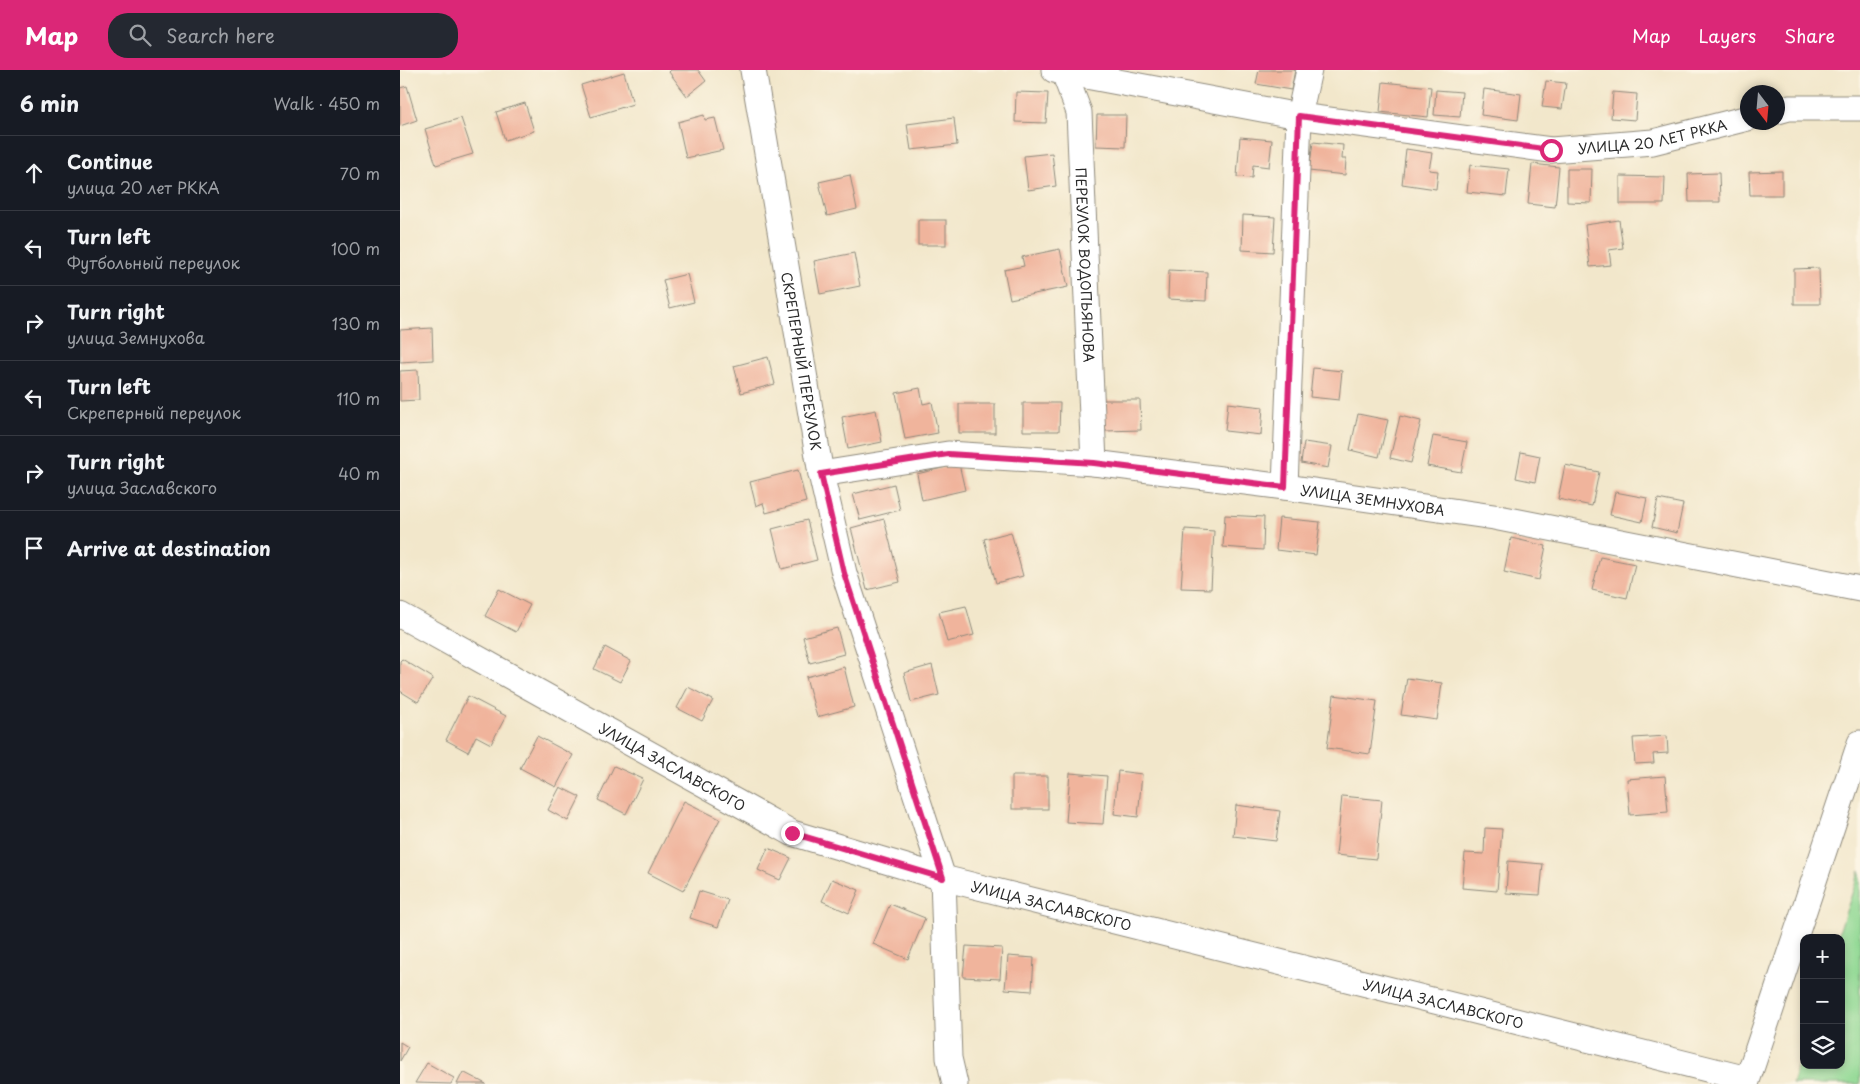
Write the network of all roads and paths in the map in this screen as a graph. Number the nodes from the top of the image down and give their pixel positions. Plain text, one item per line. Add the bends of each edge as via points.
1 (753, 70) edge
2 (1060, 70) edge
3 (1309, 70) edge
4 (1860, 108) edge
5 (1785, 109) edge
6 (1299, 116) junction
7 (1740, 120) edge
8 (1094, 463) junction
9 (821, 474) junction
10 (1285, 487) junction
11 (1860, 589) edge
12 (400, 615) edge
13 (1860, 743) edge
14 (943, 878) junction
15 (1746, 1081) edge
16 (956, 1084) edge

1 - 9 street, СКРЕПЕРНЫЙ ПЕРЕУЛОК
2 - 6 street, УЛИЦА 20 ЛЕТ РККА
2 - 8 street, ПЕРЕУЛОК ВОДОПЬЯНОВА via 1079,112
3 - 6 street
4 - 5 street
6 - 7 street, УЛИЦА 20 ЛЕТ РККА via 1551,150 1653,142
6 - 10 street
8 - 9 street, УЛИЦА ЗЕМНУХОВА via 948,454
8 - 10 street, УЛИЦА ЗЕМНУХОВА
9 - 14 street, СКРЕПЕРНЫЙ ПЕРЕУЛОК via 844,573
10 - 11 street, УЛИЦА ЗЕМНУХОВА via 1494,516
12 - 14 street, УЛИЦА ЗАСЛАВСКОГО via 792,833
13 - 15 street
14 - 15 street, УЛИЦА ЗАСЛАВСКОГО
14 - 16 street, СКРЕПЕРНЫЙ ПЕРЕУЛОК via 949,1058

